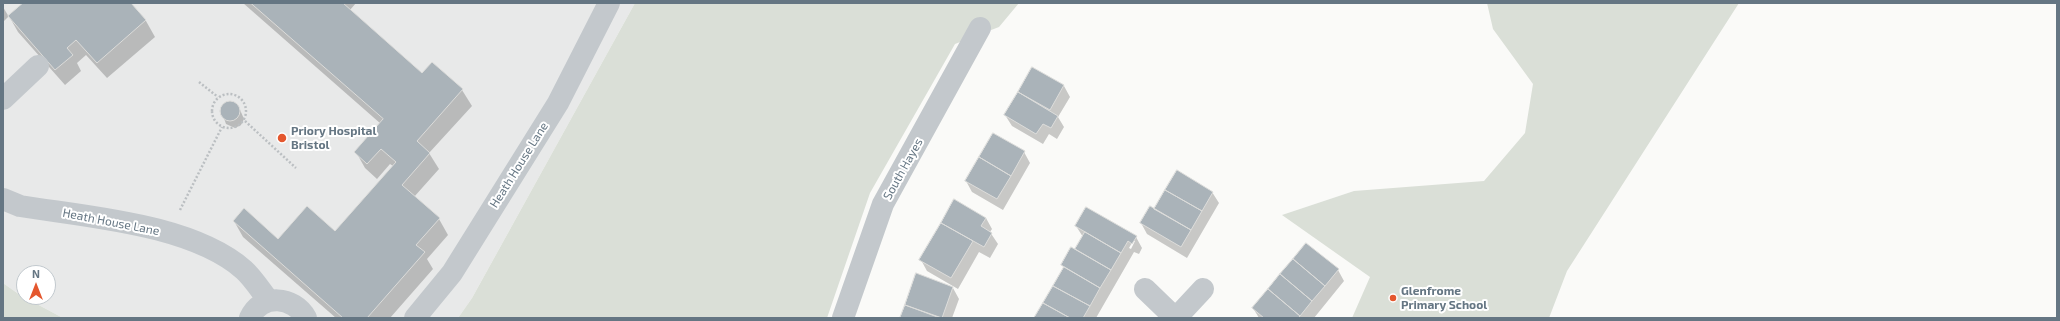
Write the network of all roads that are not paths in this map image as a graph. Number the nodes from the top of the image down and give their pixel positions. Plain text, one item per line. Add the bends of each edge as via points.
1 (609, 3) edge
2 (980, 28) dead end
3 (38, 66) dead end
4 (3, 99) edge
5 (3, 199) edge
6 (1145, 289) dead end
7 (1203, 289) dead end
8 (269, 301) junction
9 (250, 318) edge
10 (306, 318) edge
11 (415, 318) edge
12 (843, 318) edge
13 (1175, 318) edge

1 - 11 street, Heath House Lane via 558,103 452,273
2 - 12 street, South Hayes via 883,204
3 - 4 street
5 - 8 street, Heath House Lane via 20,206 140,226 210,249 245,271
6 - 13 street
7 - 13 street
8 - 9 street via 258,307
8 - 10 street via 280,300 294,304 303,311

